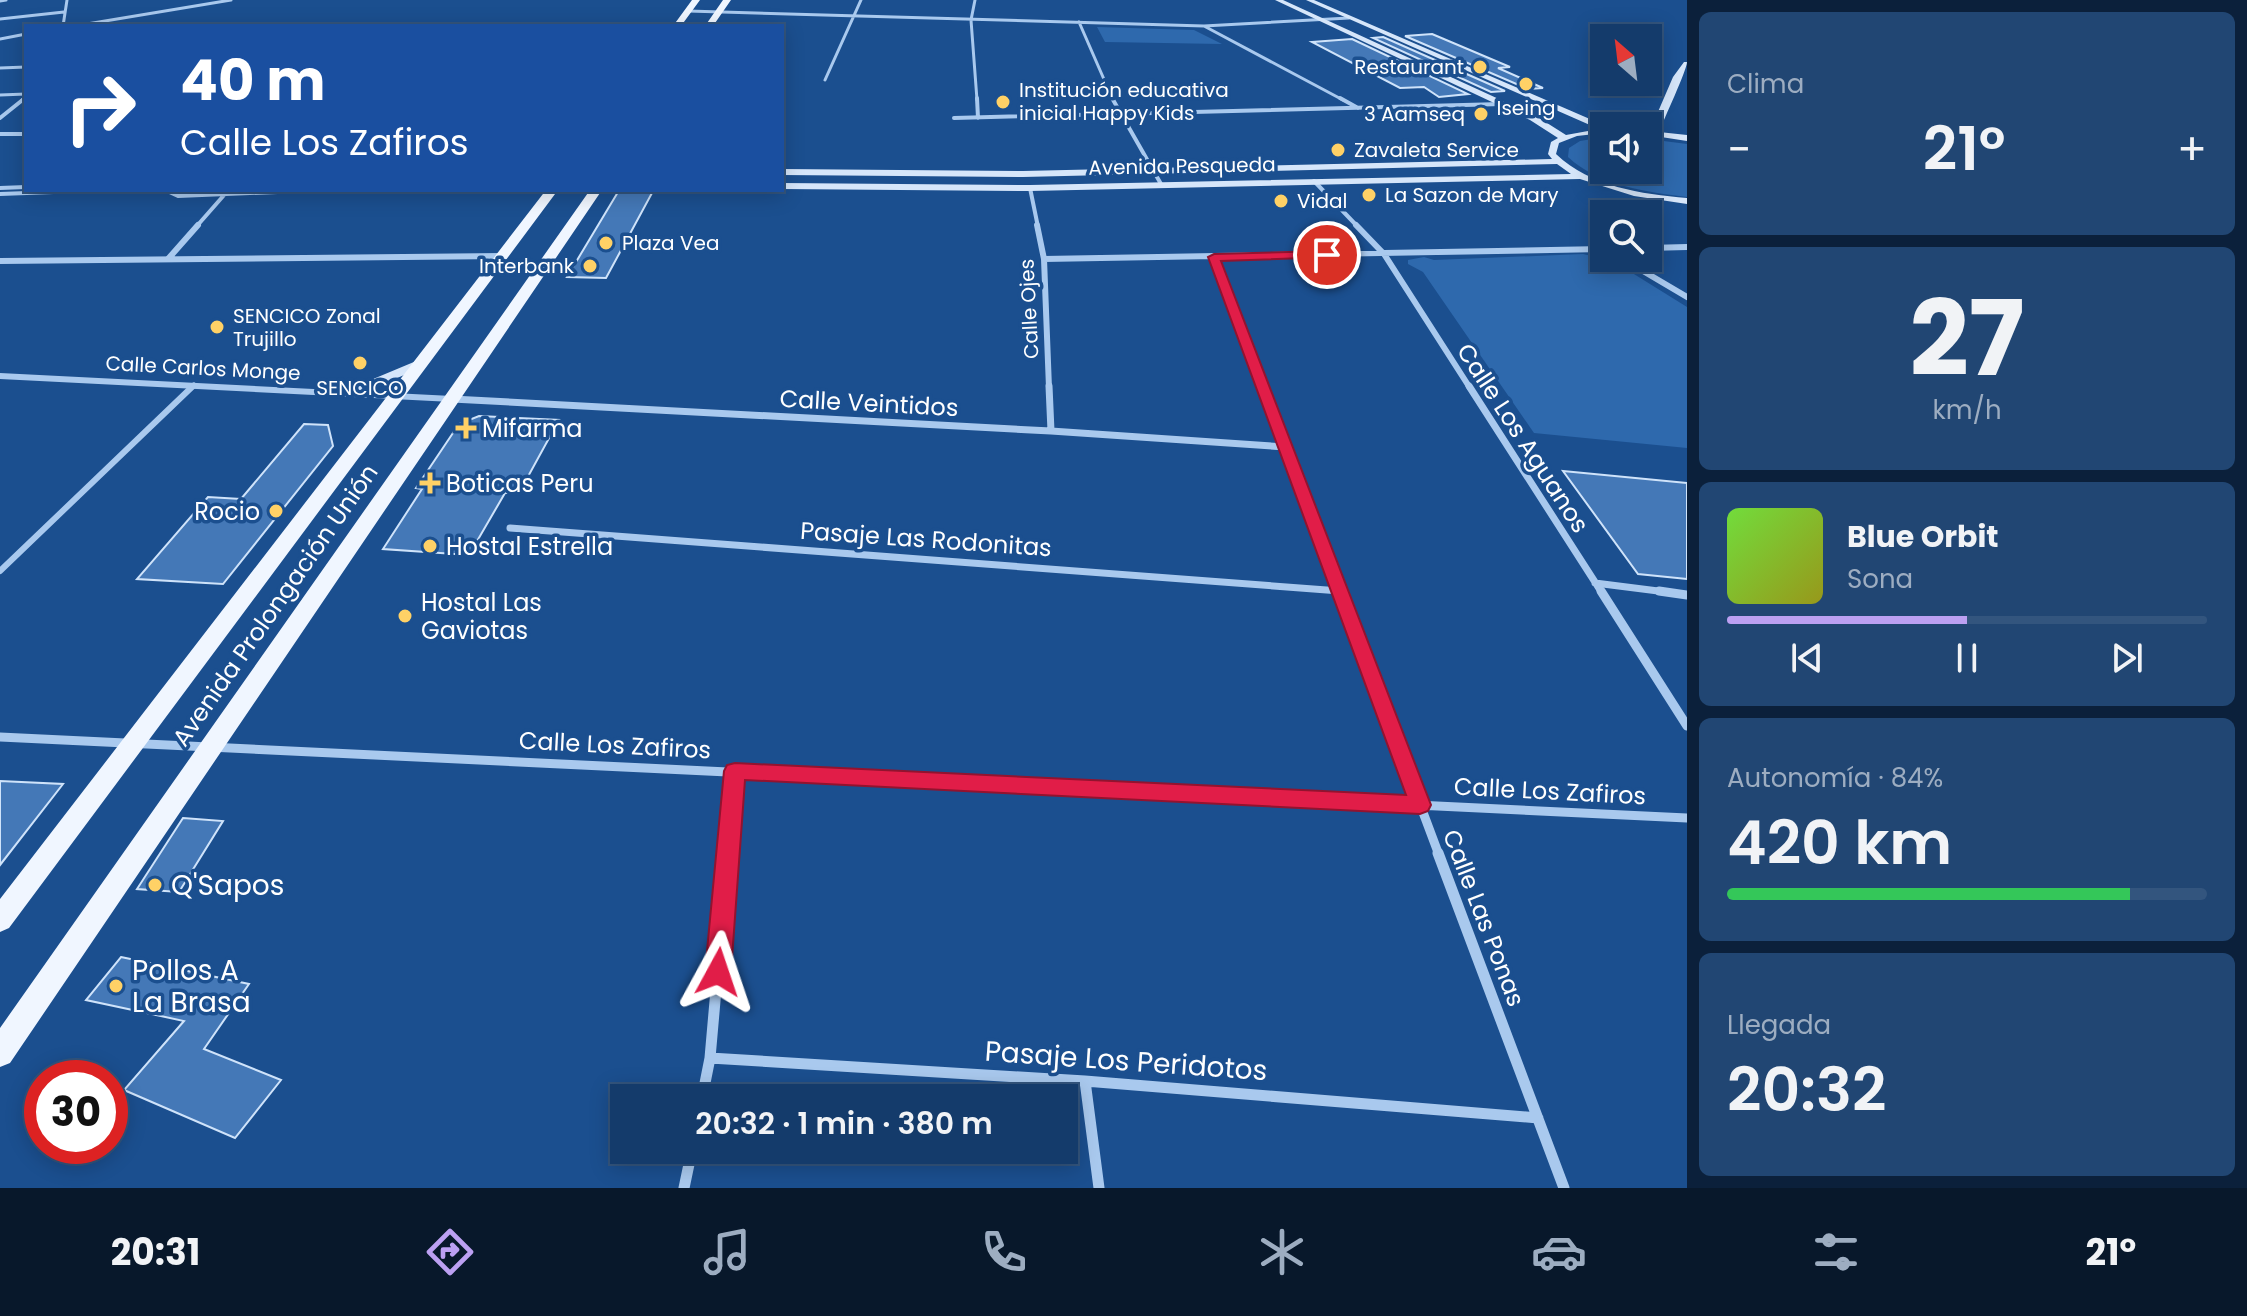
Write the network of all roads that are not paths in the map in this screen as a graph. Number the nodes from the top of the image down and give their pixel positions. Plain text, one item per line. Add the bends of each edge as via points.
1 (6, 0) edge
2 (67, 0) edge
3 (231, 0) edge
4 (696, 0) edge
5 (727, 0) edge
6 (861, 0) edge
7 (975, 0) edge
8 (1278, 0) edge
9 (1309, 0) edge
10 (0, 1) edge
11 (688, 11) junction
12 (64, 12) junction
13 (719, 12) junction
14 (853, 16) junction
15 (1349, 18) junction
16 (0, 19) edge
17 (971, 20) junction
18 (1320, 20) junction
19 (1079, 22) junction
20 (63, 24) edge
21 (87, 24) edge
22 (678, 24) edge
23 (710, 24) edge
24 (1204, 26) junction
25 (24, 34) edge
26 (0, 39) edge
27 (1687, 64) edge
28 (24, 67) edge
29 (0, 68) edge
30 (825, 80) dead end
31 (0, 95) edge
32 (24, 96) edge
33 (24, 98) edge
34 (1502, 104) junction
35 (1361, 109) junction
36 (1661, 112) edge
37 (1119, 114) junction
38 (0, 118) edge
39 (954, 118) dead end
40 (978, 118) junction
41 (1590, 124) edge
42 (1590, 132) edge
43 (0, 134) edge
44 (24, 134) edge
45 (1662, 135) edge
46 (1563, 137) junction
47 (1687, 138) edge
48 (1558, 161) junction
49 (1153, 169) junction
50 (784, 172) edge
51 (822, 173) junction
52 (1582, 176) junction
53 (1314, 181) junction
54 (1161, 184) junction
55 (784, 186) edge
56 (24, 187) edge
57 (819, 187) junction
58 (1030, 188) junction
59 (0, 191) edge
60 (24, 191) edge
61 (169, 192) edge
62 (275, 192) edge
63 (551, 192) edge
64 (595, 192) edge
65 (225, 194) junction
66 (1687, 201) edge
67 (1687, 247) edge
68 (1662, 248) edge
69 (1590, 249) edge
70 (1384, 254) junction
71 (503, 256) junction
72 (1214, 257) junction
73 (168, 259) junction
74 (1044, 259) junction
75 (0, 261) edge
76 (1645, 272) edge
77 (1687, 297) edge
78 (421, 363) junction
79 (0, 376) edge
80 (194, 385) junction
81 (340, 392) junction
82 (397, 395) junction
83 (452, 399) junction
84 (1051, 431) junction
85 (1285, 447) junction
86 (510, 528) dead end
87 (0, 571) edge
88 (1595, 583) junction
89 (1340, 591) junction
90 (1687, 595) edge
91 (1687, 726) edge
92 (0, 737) edge
93 (132, 746) junction
94 (212, 746) junction
95 (735, 771) junction
96 (1420, 805) junction
97 (1687, 818) edge
98 (0, 920) edge
99 (0, 1053) edge
100 (710, 1058) junction
101 (1085, 1081) junction
102 (705, 1084) edge
103 (1538, 1118) junction
104 (689, 1164) edge
105 (684, 1188) edge
106 (1099, 1188) edge
107 (1564, 1188) edge

1 - 10 street
2 - 12 street
3 - 21 street
4 - 11 main road
5 - 13 main road
6 - 14 street
7 - 17 street
8 - 18 main road
9 - 15 main road
11 - 13 street
11 - 22 main road
12 - 16 street
12 - 20 street
13 - 14 street
13 - 23 main road
14 - 17 street
14 - 30 street
15 - 18 street
15 - 41 main road
17 - 19 street
17 - 40 street
18 - 24 street
18 - 34 main road
19 - 24 street
19 - 37 street
24 - 35 street
25 - 26 street
27 - 36 main road
28 - 29 street
31 - 32 street
33 - 38 street
34 - 35 street
34 - 46 main road
35 - 37 street
37 - 40 street
37 - 49 street
39 - 40 street
42 - 46 main road
43 - 44 street
45 - 47 main road
46 - 48 main road via 1551,147
48 - 49 main road, Avenida Pesqueda
48 - 52 main road
49 - 51 main road, Avenida Pesqueda
49 - 54 street
50 - 51 main road, Avenida Pesqueda
51 - 57 street
52 - 53 main road, Avenida Pesqueda
52 - 66 main road
53 - 54 main road, Avenida Pesqueda
53 - 70 street, Calle Los Aguanos
54 - 58 main road, Avenida Pesqueda
55 - 57 main road, Avenida Pesqueda
56 - 59 street
57 - 58 main road, Avenida Pesqueda
58 - 74 street, Calle Ojes
59 - 60 street
61 - 65 street
62 - 65 street
63 - 71 main road, Avenida Prolongación Unión
64 - 83 main road, Avenida Prolongación Unión
65 - 73 street
67 - 68 street
69 - 70 street
70 - 72 street
70 - 88 street, Calle Los Aguanos
71 - 73 street
71 - 78 main road, Avenida Prolongación Unión
72 - 74 street
72 - 85 street, Calle Las Ponas
73 - 75 street
74 - 84 street, Calle Ojes
76 - 77 street
78 - 81 main road
78 - 82 main road, Avenida Prolongación Unión
79 - 80 street, Calle Carlos Monge
80 - 81 street, Calle Carlos Monge
80 - 87 street
81 - 82 street, Calle Carlos Monge
82 - 83 street, Calle Carlos Monge
82 - 93 main road, Avenida Prolongación Unión
83 - 84 street, Calle Veintidos
83 - 94 main road, Avenida Prolongación Unión
84 - 85 street, Calle Veintidos
85 - 89 street, Calle Las Ponas
86 - 89 street, Pasaje Las Rodonitas
88 - 90 street
88 - 91 street, Calle Los Aguanos
89 - 96 street, Calle Las Ponas
92 - 93 street, Calle Los Zafiros
93 - 94 street, Calle Los Zafiros
93 - 98 main road, Avenida Prolongación Unión
94 - 95 street, Calle Los Zafiros
94 - 99 main road, Avenida Prolongación Unión
95 - 96 street, Calle Los Zafiros
95 - 100 street
96 - 97 street, Calle Los Zafiros
96 - 103 street, Calle Las Ponas
100 - 101 street, Pasaje Los Peridotos
100 - 102 street
101 - 103 street, Pasaje Los Peridotos
101 - 106 street
103 - 107 street, Calle Las Ponas
104 - 105 street

